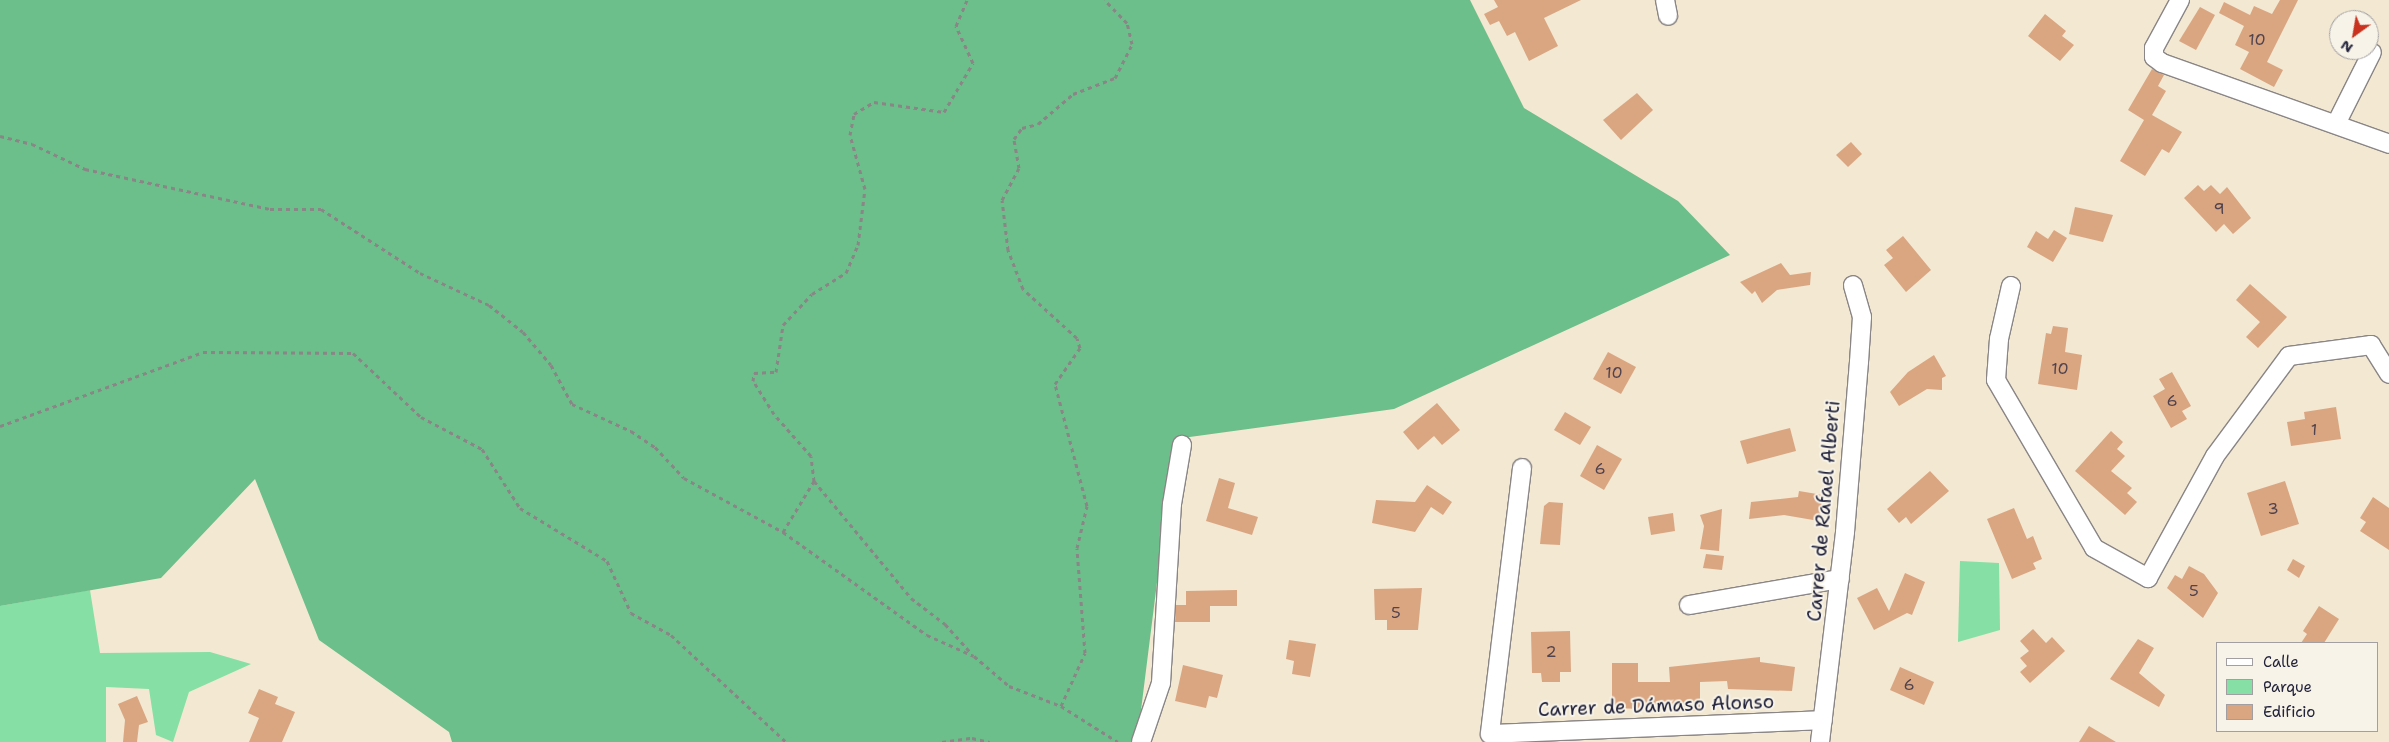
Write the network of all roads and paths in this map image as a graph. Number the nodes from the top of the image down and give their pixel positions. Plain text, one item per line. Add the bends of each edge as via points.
1 (967, 0) edge
2 (1105, 0) edge
3 (2180, 0) edge
4 (2368, 60) edge
5 (2336, 124) junction
6 (0, 136) edge
7 (2389, 144) edge
8 (1853, 285) dead end
9 (2011, 286) dead end
10 (2389, 374) edge
11 (0, 426) edge
12 (1182, 445) dead end
13 (1522, 468) dead end
14 (814, 481) junction
15 (783, 532) junction
16 (1840, 579) junction
17 (1689, 605) dead end
18 (974, 656) junction
19 (1061, 706) junction
20 (1823, 720) junction
21 (786, 742) edge
22 (942, 742) edge
23 (990, 742) edge
24 (1118, 742) edge
25 (1141, 742) edge
26 (1820, 742) edge

1 - 14 path via 956,26 973,63 944,112 874,102 854,114 850,136 865,188 858,245 846,274 812,294 783,325 776,372 754,373 753,381 774,414 811,456
2 - 19 path via 1127,23 1132,44 1115,78 1073,94 1038,124 1022,128 1014,139 1019,168 1002,200 1008,250 1023,289 1077,338 1080,348 1055,384 1087,506 1077,548 1085,653
3 - 5 street via 2154,48 2158,60
4 - 5 street
5 - 7 street
6 - 15 path via 32,144 85,169 270,209 321,209 420,273 489,305 523,332 551,365 572,404 631,432 655,447 684,478
8 - 16 street, Carrer de Rafael Alberti via 1862,318
9 - 10 street via 1999,339 1996,380 2094,548 2148,578 2215,456 2289,356 2371,346
11 - 21 path via 203,352 353,353 421,417 482,449 520,508 607,561 631,613 671,635
12 - 25 street via 1172,504 1161,683
13 - 20 street, Carrer de Dámaso Alonso via 1490,734
14 - 15 path
14 - 18 path via 911,598 946,624
15 - 18 path via 928,635
16 - 17 street
16 - 20 street, Carrer de Rafael Alberti
18 - 19 path via 1009,686
19 - 24 path
20 - 26 street, Carrer de Rafael Alberti
22 - 23 path via 972,738

